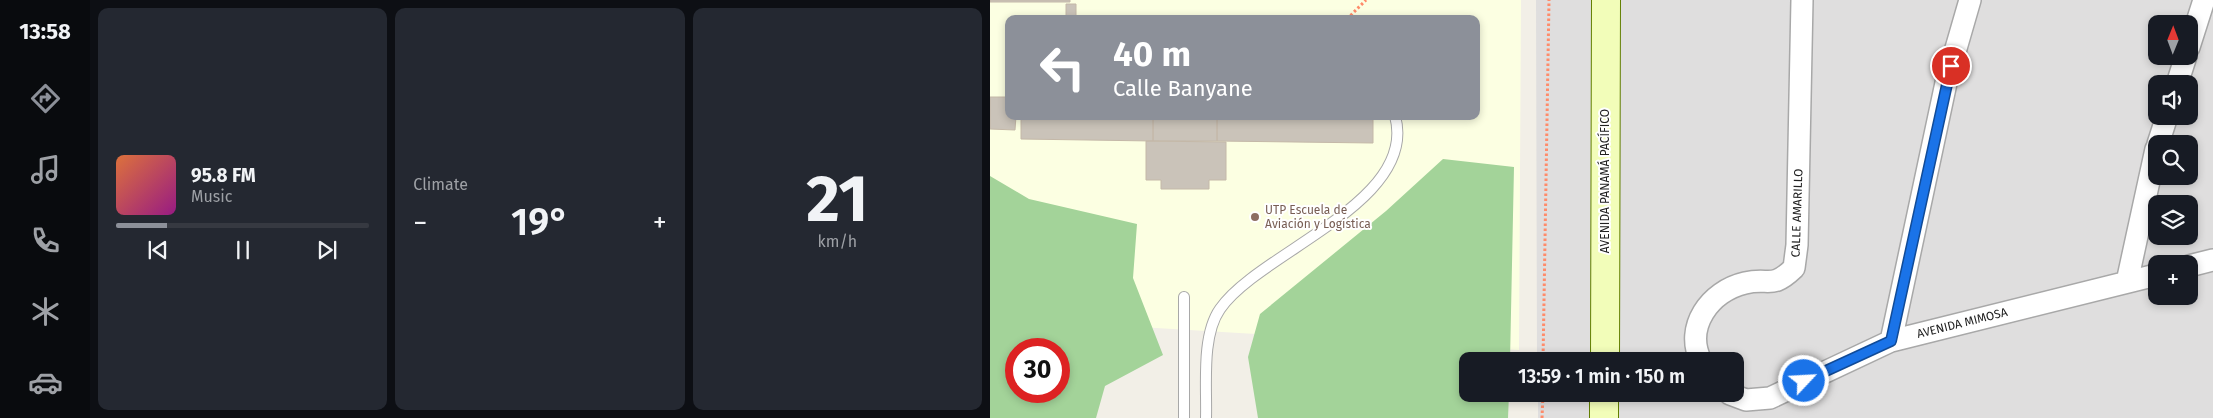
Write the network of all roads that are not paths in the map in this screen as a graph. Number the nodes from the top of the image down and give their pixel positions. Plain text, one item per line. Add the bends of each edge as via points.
1 (1606, 0) edge
2 (1802, 0) edge
3 (1970, 0) edge
4 (2204, 0) edge
5 (2198, 19) edge
6 (1396, 120) edge
7 (2148, 185) edge
8 (2213, 260) edge
9 (2198, 264) edge
10 (2148, 277) edge
11 (2127, 282) junction
12 (1184, 297) dead end
13 (1891, 341) junction
14 (1604, 352) edge
15 (1696, 352) edge
16 (1744, 397) edge
17 (1604, 402) edge
18 (1184, 418) edge
19 (1206, 418) edge
20 (1604, 418) edge

1 - 14 main road, AVENIDA PANAMÁ PACÍFICO
2 - 15 street, CALLE AMARILLO via 1794,268 1776,282 1746,283 1728,289 1713,301 1697,322
3 - 13 street via 1946,83
4 - 5 street
6 - 19 lane via 1398,140 1394,155 1373,189 1353,207 1235,291 1219,310 1208,350
7 - 11 street
8 - 9 street
10 - 11 street, AVENIDA MIMOSA
11 - 13 street, AVENIDA MIMOSA
12 - 18 lane
13 - 16 street, AVENIDA MIMOSA via 1770,398
17 - 20 main road

